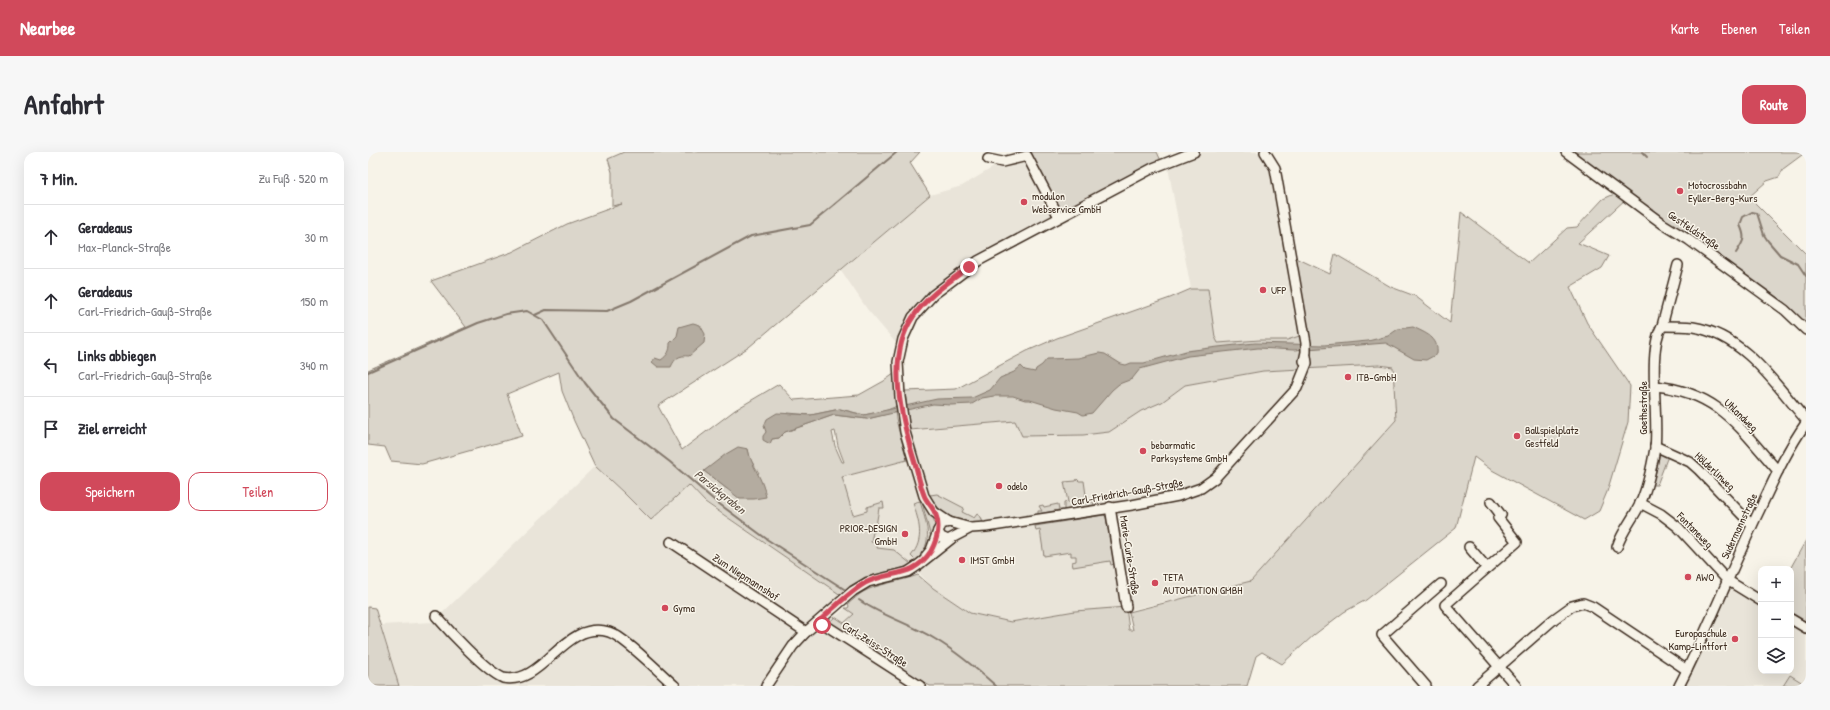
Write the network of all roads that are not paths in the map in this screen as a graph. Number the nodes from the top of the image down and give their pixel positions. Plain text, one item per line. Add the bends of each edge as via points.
1 (1194, 152) edge
2 (1265, 152) edge
3 (1566, 152) edge
4 (1026, 154) edge
5 (988, 158) dead end
6 (1059, 217) junction
7 (1678, 265) dead end
8 (1662, 326) junction
9 (1806, 330) edge
10 (1655, 386) junction
11 (1806, 422) edge
12 (1655, 446) junction
13 (1778, 471) junction
14 (1491, 502) dead end
15 (1640, 503) junction
16 (1110, 508) junction
17 (934, 512) junction
18 (952, 523) junction
19 (1752, 525) junction
20 (971, 528) junction
21 (939, 530) junction
22 (952, 538) junction
23 (672, 542) dead end
24 (1469, 547) dead end
25 (1617, 547) dead end
26 (921, 564) junction
27 (1487, 568) junction
28 (1727, 580) junction
29 (1441, 584) dead end
30 (1758, 599) edge
31 (1126, 607) dead end
32 (436, 616) dead end
33 (819, 621) junction
34 (1794, 621) edge
35 (1806, 628) edge
36 (806, 632) junction
37 (1499, 666) junction
38 (1687, 670) junction
39 (675, 686) edge
40 (766, 686) edge
41 (920, 686) edge
42 (1426, 686) edge
43 (1477, 686) edge
44 (1516, 686) edge
45 (1679, 686) edge

1 - 6 street, Carl-Friedrich-Gauß-Straße via 1153,168
2 - 16 street, Carl-Friedrich-Gauß-Straße via 1275,168 1306,350 1307,363 1297,388 1215,478 1201,488 1190,493
3 - 9 street, Gestfeldstraße via 1662,224 1689,240 1785,310
4 - 5 street via 1002,162
4 - 6 street
6 - 17 street, Carl-Friedrich-Gauß-Straße via 969,267 933,295 911,320 903,339 898,362 902,408 924,496
7 - 8 street, Goethestraße
8 - 10 street, Goethestraße via 1658,332
8 - 11 street via 1692,327 1714,333 1736,344 1757,363
10 - 12 street, Goethestraße
10 - 13 street, Uhlandweg via 1695,394 1722,411
11 - 13 street, Sudermannstraße via 1792,442
12 - 15 street, Goethestraße via 1649,477
12 - 19 street, Hölderlinweg via 1690,462
13 - 19 street, Sudermannstraße
14 - 27 street via 1501,515 1498,518 1517,542
15 - 25 street, Goethestraße
15 - 28 street, Fontaneweg via 1678,527
16 - 20 street, Carl-Friedrich-Gauß-Straße
16 - 31 street, Marie-Curie-Straße
17 - 18 street, Carl-Friedrich-Gauß-Straße
17 - 21 street, Carl-Friedrich-Gauß-Straße
18 - 20 street, Carl-Friedrich-Gauß-Straße
18 - 21 street via 942,524
18 - 22 street via 956,530
19 - 28 street, Sudermannstraße
20 - 22 street, Carl-Friedrich-Gauß-Straße
21 - 22 street via 943,538
21 - 26 street, Carl-Friedrich-Gauß-Straße via 931,550
22 - 26 street, Carl-Friedrich-Gauß-Straße
23 - 36 street, Zum Niepmannshof
24 - 27 street
26 - 33 street, Carl-Friedrich-Gauß-Straße via 908,572 868,582 853,591
27 - 37 street via 1445,605
28 - 30 street, Fontaneweg
28 - 38 street, Sudermannstraße via 1707,630
29 - 42 street via 1382,635
32 - 39 street via 488,668 504,679 517,682 529,679 539,673 578,636 598,630 610,632 622,640
33 - 36 street, Carl-Friedrich-Gauß-Straße
33 - 41 street, Carl-Zeiss-Straße
34 - 35 street
36 - 40 street, Carl-Friedrich-Gauß-Straße via 781,662
37 - 38 street via 1554,619 1572,606 1583,603 1593,607
37 - 43 street
37 - 44 street
38 - 45 street, Sudermannstraße

